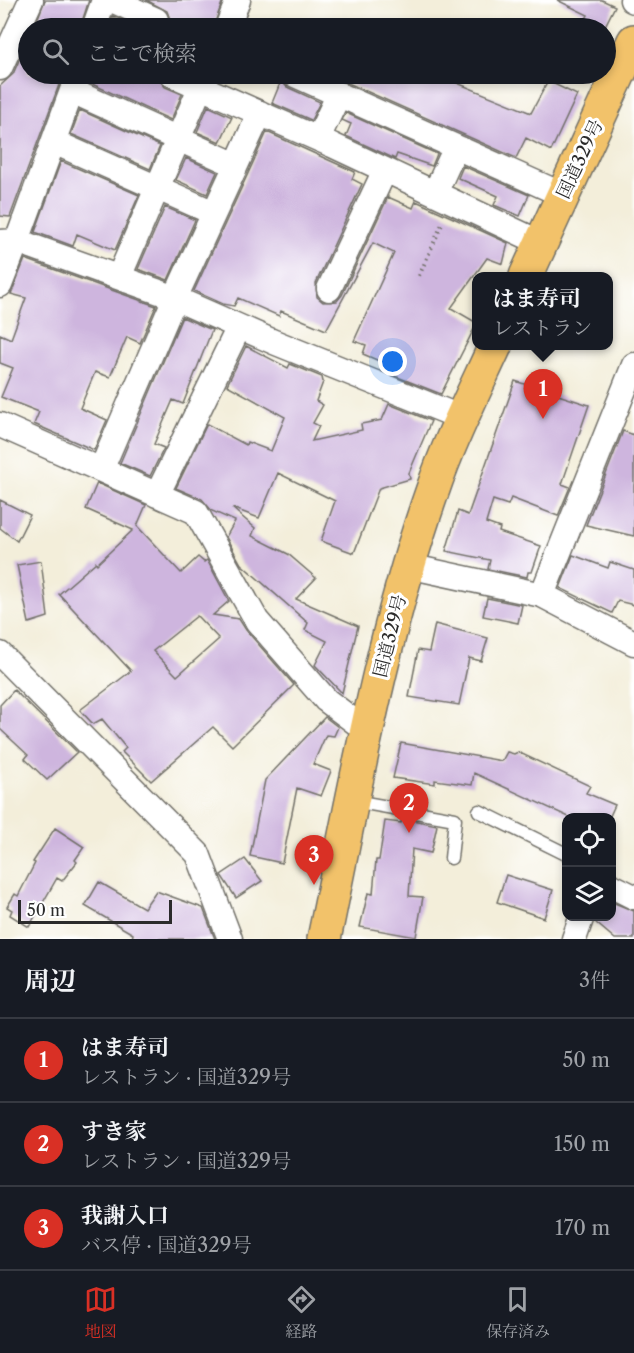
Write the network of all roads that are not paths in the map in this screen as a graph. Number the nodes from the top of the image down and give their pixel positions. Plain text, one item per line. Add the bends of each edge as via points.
1 (32, 0) edge
2 (104, 0) edge
3 (112, 0) edge
4 (238, 0) edge
5 (24, 18) edge
6 (98, 18) edge
7 (152, 18) edge
8 (231, 18) edge
9 (18, 30) edge
10 (634, 41) edge
11 (0, 68) edge
12 (616, 80) edge
13 (74, 84) edge
14 (79, 84) edge
15 (201, 84) edge
16 (210, 84) edge
17 (316, 84) edge
18 (614, 84) edge
19 (339, 94) junction
20 (260, 113) junction
21 (318, 138) junction
22 (178, 140) junction
23 (54, 142) junction
24 (456, 147) junction
25 (236, 165) junction
26 (386, 170) junction
27 (159, 188) junction
28 (563, 195) junction
29 (444, 198) junction
30 (214, 213) junction
31 (9, 241) edge
32 (541, 243) junction
33 (528, 272) edge
34 (119, 277) junction
35 (0, 285) edge
36 (329, 289) dead end
37 (175, 298) junction
38 (239, 327) junction
39 (493, 350) edge
40 (634, 365) edge
41 (462, 418) junction
42 (0, 425) edge
43 (102, 470) junction
44 (157, 495) junction
45 (408, 566) junction
46 (542, 596) junction
47 (634, 643) edge
48 (0, 654) edge
49 (367, 730) junction
50 (353, 801) junction
51 (480, 811) dead end
52 (562, 852) edge
53 (451, 858) dead end
54 (616, 888) edge
55 (634, 897) edge
56 (580, 921) edge
57 (230, 939) edge
58 (324, 939) edge
59 (574, 939) edge

1 - 5 street
2 - 6 street
3 - 7 street
4 - 8 street
9 - 11 street
10 - 12 highway, 国道329号
13 - 23 street
14 - 22 street
15 - 22 street
16 - 20 street
17 - 19 street
18 - 28 highway, 国道329号
19 - 21 street
19 - 24 street
20 - 21 street
20 - 25 street
21 - 26 street
22 - 25 street
22 - 27 street
23 - 27 street
23 - 31 street
24 - 28 street
24 - 29 street
25 - 30 street
26 - 29 street
26 - 36 street
27 - 30 street
27 - 34 street
28 - 32 highway, 国道329号
29 - 32 street
30 - 37 street
31 - 34 street
31 - 35 street
32 - 33 highway, 国道329号
34 - 37 street
37 - 38 street
37 - 43 street
38 - 41 street
38 - 44 street
39 - 41 highway, 国道329号
40 - 46 street
41 - 45 highway, 国道329号 via 432,491
42 - 43 street
43 - 44 street
44 - 49 street via 196,512 257,621 326,700
45 - 46 street
45 - 49 highway, 国道329号
46 - 47 street
48 - 57 street via 198,854
49 - 50 highway, 国道329号
50 - 53 lane via 455,819
50 - 58 highway, 国道329号
51 - 52 lane
54 - 55 street
56 - 59 street

